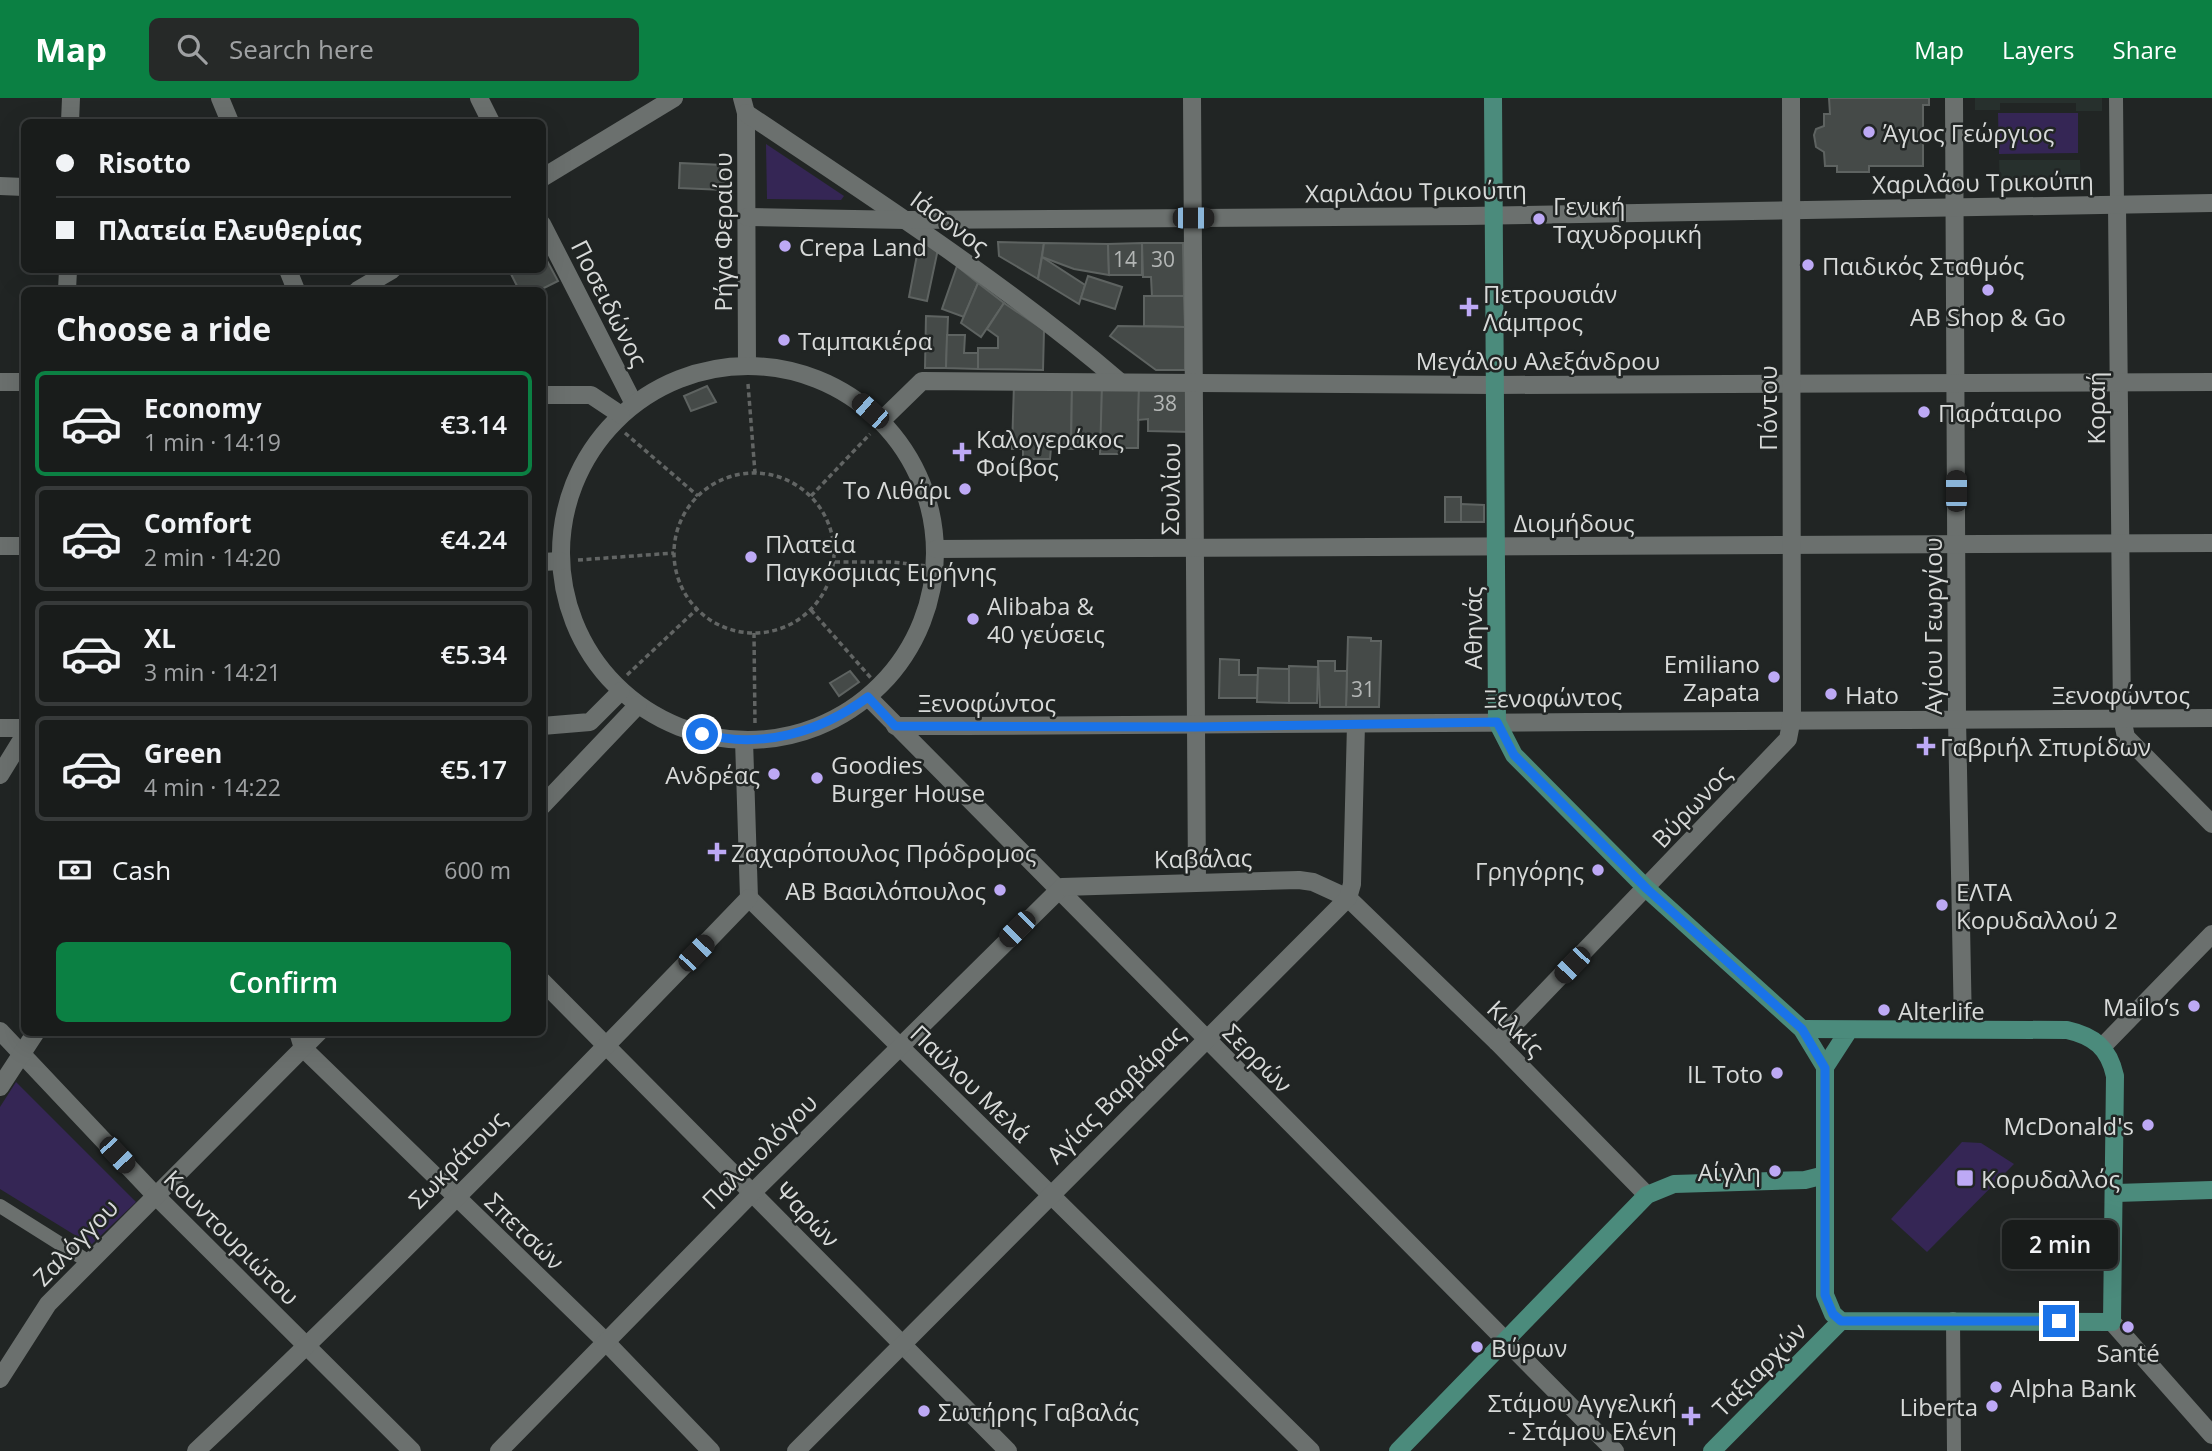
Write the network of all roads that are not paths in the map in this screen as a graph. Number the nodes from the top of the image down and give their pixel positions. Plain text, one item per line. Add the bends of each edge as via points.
1 (71, 98) edge
2 (220, 98) edge
3 (479, 98) edge
4 (674, 98) edge
5 (1192, 98) edge
6 (1493, 98) edge
7 (1791, 98) edge
8 (1954, 98) edge
9 (2116, 98) edge
10 (744, 105) edge
11 (70, 119) edge
12 (229, 119) edge
13 (490, 119) edge
14 (546, 176) edge
15 (0, 186) edge
16 (21, 187) edge
17 (2212, 203) edge
18 (2117, 205) junction
19 (1956, 206) junction
20 (1791, 210) junction
21 (1494, 215) junction
22 (747, 217) junction
23 (1193, 218) junction
24 (906, 220) junction
25 (546, 233) edge
26 (387, 273) edge
27 (363, 287) edge
28 (747, 366) junction
29 (1119, 381) junction
30 (0, 382) edge
31 (21, 382) edge
32 (1196, 382) junction
33 (2212, 382) edge
34 (1956, 383) junction
35 (2119, 383) junction
36 (1791, 384) junction
37 (1495, 385) junction
38 (546, 395) edge
39 (623, 414) junction
40 (881, 421) junction
41 (2212, 543) edge
42 (2120, 544) junction
43 (1792, 545) junction
44 (1956, 545) junction
45 (0, 546) edge
46 (21, 546) edge
47 (1496, 547) junction
48 (1194, 548) junction
49 (936, 549) junction
50 (551, 561) edge
51 (619, 689) junction
52 (873, 692) junction
53 (638, 705) junction
54 (1793, 718) junction
55 (1957, 718) junction
56 (2122, 718) junction
57 (2212, 718) edge
58 (590, 722) junction
59 (1497, 722) junction
60 (1356, 724) junction
61 (546, 726) edge
62 (895, 726) junction
63 (1196, 727) junction
64 (0, 728) edge
65 (21, 728) edge
66 (606, 738) junction
67 (750, 740) junction
68 (21, 741) edge
69 (0, 775) edge
70 (546, 802) edge
71 (2212, 824) edge
72 (1197, 882) junction
73 (1056, 889) junction
74 (1647, 889) junction
75 (748, 898) junction
76 (1348, 898) junction
77 (2209, 942) edge
78 (546, 985) edge
79 (1963, 1028) junction
80 (1802, 1029) junction
81 (1849, 1030) junction
82 (0, 1031) edge
83 (33, 1036) edge
84 (1204, 1039) junction
85 (301, 1040) edge
86 (1497, 1042) junction
87 (608, 1044) junction
88 (2103, 1046) junction
89 (898, 1048) junction
90 (21, 1055) junction
91 (1825, 1068) junction
92 (0, 1087) edge
93 (1825, 1175) junction
94 (2212, 1190) edge
95 (753, 1192) junction
96 (1051, 1193) junction
97 (2116, 1193) junction
98 (155, 1195) junction
99 (1647, 1195) junction
100 (454, 1196) junction
101 (0, 1206) edge
102 (89, 1262) junction
103 (1953, 1319) junction
104 (1841, 1321) junction
105 (2112, 1322) junction
106 (605, 1341) junction
107 (1505, 1341) junction
108 (901, 1345) junction
109 (307, 1347) junction
110 (0, 1378) edge
111 (2212, 1435) edge
112 (196, 1451) edge
113 (412, 1451) edge
114 (499, 1451) edge
115 (711, 1451) edge
116 (796, 1451) edge
117 (1008, 1451) edge
118 (1311, 1451) edge
119 (1398, 1451) edge
120 (1615, 1451) edge
121 (1712, 1451) edge
122 (1954, 1451) edge

1 - 11 street
2 - 12 street
3 - 13 street
4 - 14 street
5 - 23 street, Σουλίου
6 - 21 main road, Αθηνάς
7 - 20 street, Πόντου
8 - 19 street, Αγίου Γεωργίου
9 - 18 street, Κοραή
10 - 22 street, Ρήγα Φεραίου
10 - 24 street, Ιάσονος
15 - 16 street
17 - 18 street, Χαριλάου Τρικούπη
18 - 19 street, Χαριλάου Τρικούπη
18 - 35 street, Κοραή
19 - 20 street, Χαριλάου Τρικούπη
19 - 34 street, Αγίου Γεωργίου
20 - 21 street, Χαριλάου Τρικούπη
20 - 36 street, Πόντου
21 - 23 street, Χαριλάου Τρικούπη
21 - 37 main road, Αθηνάς
22 - 24 street, Χαριλάου Τρικούπη
22 - 28 street, Ρήγα Φεραίου
23 - 24 street, Χαριλάου Τρικούπη
23 - 32 street, Σουλίου
24 - 29 street, Ιάσονος via 1073,341
25 - 39 street, Ποσειδώνος
26 - 27 street
28 - 39 street via 707,370 669,383
28 - 40 street via 806,375 859,402
29 - 32 street, Μεγάλου Αλεξάνδρου
29 - 40 street, Μεγάλου Αλεξάνδρου via 922,381
30 - 31 street
32 - 37 street, Μεγάλου Αλεξάνδρου
32 - 48 street, Σουλίου
33 - 35 street, Μεγάλου Αλεξάνδρου
34 - 35 street, Μεγάλου Αλεξάνδρου
34 - 36 street, Μεγάλου Αλεξάνδρου
34 - 44 street, Αγίου Γεωργίου
35 - 42 street, Κοραή
36 - 37 street, Μεγάλου Αλεξάνδρου
36 - 43 street, Πόντου
37 - 47 main road, Αθηνάς
38 - 39 street via 591,395
39 - 50 street via 594,446 568,500
40 - 49 street via 910,459 926,493
41 - 42 street, Διομήδους
42 - 44 street, Διομήδους
42 - 56 street, Κοραή
43 - 44 street, Διομήδους
43 - 47 street, Διομήδους
43 - 54 street, Πόντου
44 - 55 street, Αγίου Γεωργίου
45 - 46 street
47 - 48 street, Διομήδους
47 - 59 main road, Αθηνάς
48 - 49 street, Διομήδους
48 - 63 street, Σουλίου
49 - 52 street via 923,620 897,667
50 - 51 street via 576,629 593,659
51 - 53 street
51 - 58 street
52 - 62 street, Σερρών
52 - 67 street via 848,712 815,728
53 - 66 street
53 - 67 street via 689,731
54 - 55 street, Ξενοφώντος
54 - 59 street, Ξενοφώντος
54 - 74 street, Βύρωνος via 1788,739
55 - 56 street, Ξενοφώντος
55 - 79 street, Αγίου Γεωργίου
56 - 57 street, Ξενοφώντος
56 - 71 street via 2126,737
58 - 61 street
58 - 66 street
59 - 60 street, Ξενοφώντος
59 - 74 main road, Αθηνάς via 1514,755
60 - 63 street, Ξενοφώντος
60 - 76 street
62 - 63 street, Ξενοφώντος
62 - 73 street, Σερρών
63 - 72 street, Σουλίου
64 - 65 street
66 - 70 street
67 - 75 street
68 - 69 street
72 - 73 street, Καβάλας
72 - 76 street, Καβάλας via 1299,880
73 - 84 street, Σερρών
73 - 89 street, Παλαιολόγου
74 - 80 main road, Αθηνάς
74 - 86 street, Βύρωνος
75 - 87 street, Σωκράτους
75 - 89 street, Παύλου Μελά
76 - 84 street, Αγίας Βαρβάρας
76 - 86 street, Κιλκίς
77 - 88 street
78 - 87 street, Ψαρών
79 - 81 main road
79 - 88 main road via 2067,1030 2086,1034
80 - 81 main road
80 - 91 main road, Αθηνάς
81 - 91 main road
82 - 90 street, Κουντουριώτου
83 - 90 street
84 - 96 street, Αγίας Βαρβάρας
84 - 107 street, Σερρών
85 - 98 street, Ζαλόγγου
85 - 100 street, Σπετσών
86 - 99 street, Κιλκίς
87 - 95 street, Ψαρών
87 - 100 street, Σωκράτους
88 - 97 main road via 2115,1076
89 - 95 street, Παλαιολόγου
89 - 96 street, Παύλου Μελά
90 - 92 street
90 - 98 street, Κουντουριώτου
91 - 93 main road
93 - 99 main road via 1805,1180 1674,1184
93 - 104 main road via 1825,1295
94 - 97 main road
95 - 106 street, Παλαιολόγου
95 - 108 street, Ψαρών
96 - 108 street, Αγίας Βαρβάρας
96 - 118 street, Παύλου Μελά
97 - 105 main road
98 - 102 street, Ζαλόγγου
98 - 109 street, Κουντουριώτου
99 - 107 main road
100 - 106 street, Σπετσών
100 - 109 street, Σωκράτους
101 - 102 street
102 - 110 street, Ζαλόγγου via 48,1304
103 - 104 main road
103 - 105 main road
103 - 122 street
104 - 121 main road, Ταξιαρχών
105 - 111 street
106 - 114 street, Παλαιολόγου
106 - 115 street, Σπετσών
107 - 119 main road
107 - 120 street, Σερρών
108 - 116 street, Αγίας Βαρβάρας
108 - 117 street, Ψαρών
109 - 112 street, Σωκράτους
109 - 113 street, Κουντουριώτου

